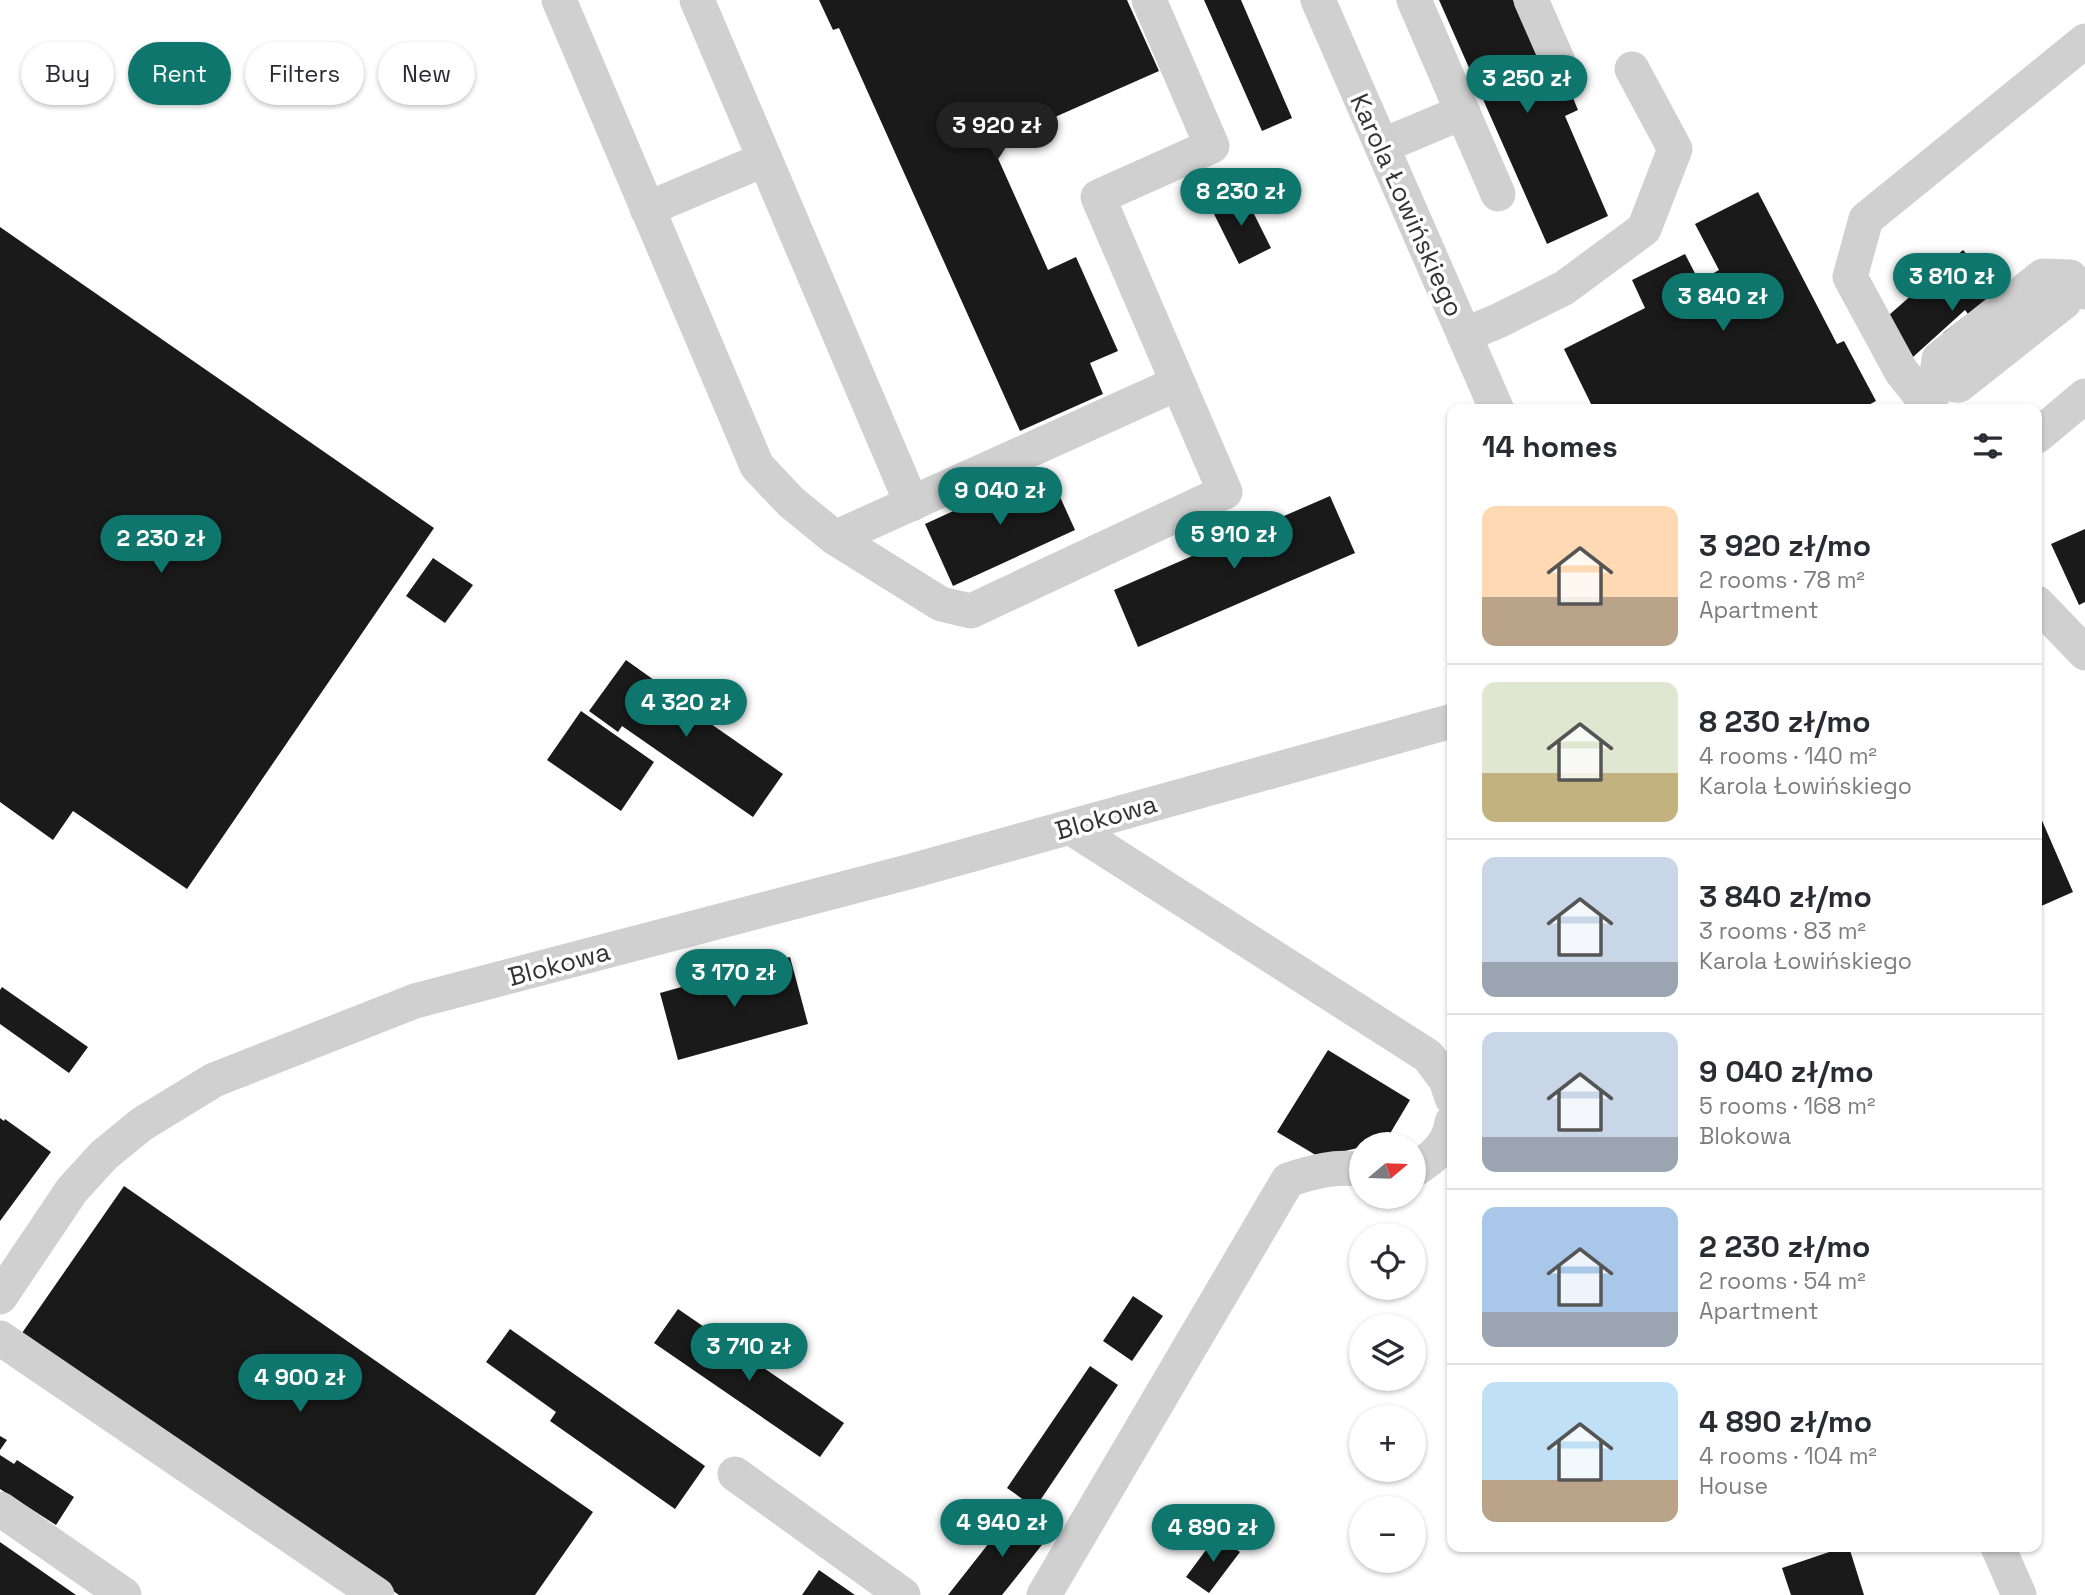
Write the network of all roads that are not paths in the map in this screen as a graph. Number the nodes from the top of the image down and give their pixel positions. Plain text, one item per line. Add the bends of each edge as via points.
1 (559, 0) edge
2 (697, 0) edge
3 (1149, 0) edge
4 (1318, 0) edge
5 (1414, 0) edge
6 (1531, 0) edge
7 (2085, 41) edge
8 (1560, 66) dead end
9 (1632, 69) dead end
10 (1463, 112) junction
11 (1382, 146) junction
12 (765, 159) junction
13 (1498, 194) dead end
14 (647, 209) junction
15 (2077, 284) edge
16 (1464, 335) junction
17 (1178, 383) junction
18 (1930, 396) edge
19 (2085, 396) edge
20 (1494, 404) edge
21 (2042, 432) edge
22 (912, 504) junction
23 (835, 538) junction
24 (2042, 608) edge
25 (2085, 653) edge
26 (1447, 721) edge
27 (1070, 827) junction
28 (1447, 1083) edge
29 (1447, 1138) edge
30 (1426, 1162) edge
31 (1349, 1168) edge
32 (5, 1277) edge
33 (0, 1338) edge
34 (735, 1474) dead end
35 (0, 1509) edge
36 (2000, 1552) edge
37 (124, 1595) edge
38 (377, 1595) edge
39 (903, 1595) edge
40 (1044, 1595) edge
41 (2019, 1595) edge

1 - 14 street
2 - 12 street
3 - 17 street via 1212,146 1098,197
4 - 11 street, Karola Łowińskiego
5 - 10 street
6 - 8 street
7 - 18 street via 1866,219 1850,277 1901,371
9 - 16 street via 1675,149 1644,229 1564,288
10 - 11 street
10 - 13 street
11 - 16 street, Karola Łowińskiego
12 - 14 street
12 - 22 street
14 - 23 street via 757,466
15 - 18 street via 2043,276 1939,359
16 - 20 street, Karola Łowińskiego
17 - 22 street
17 - 23 street via 1225,492 971,611 941,604
19 - 21 street
22 - 23 street
24 - 25 street
26 - 27 street, Blokowa
27 - 28 street via 1428,1056
27 - 32 street, Blokowa via 415,1001 214,1080 142,1124 104,1155
29 - 30 street
31 - 40 street via 1317,1170 1287,1180
33 - 38 street
34 - 39 street
35 - 37 street
36 - 41 street

